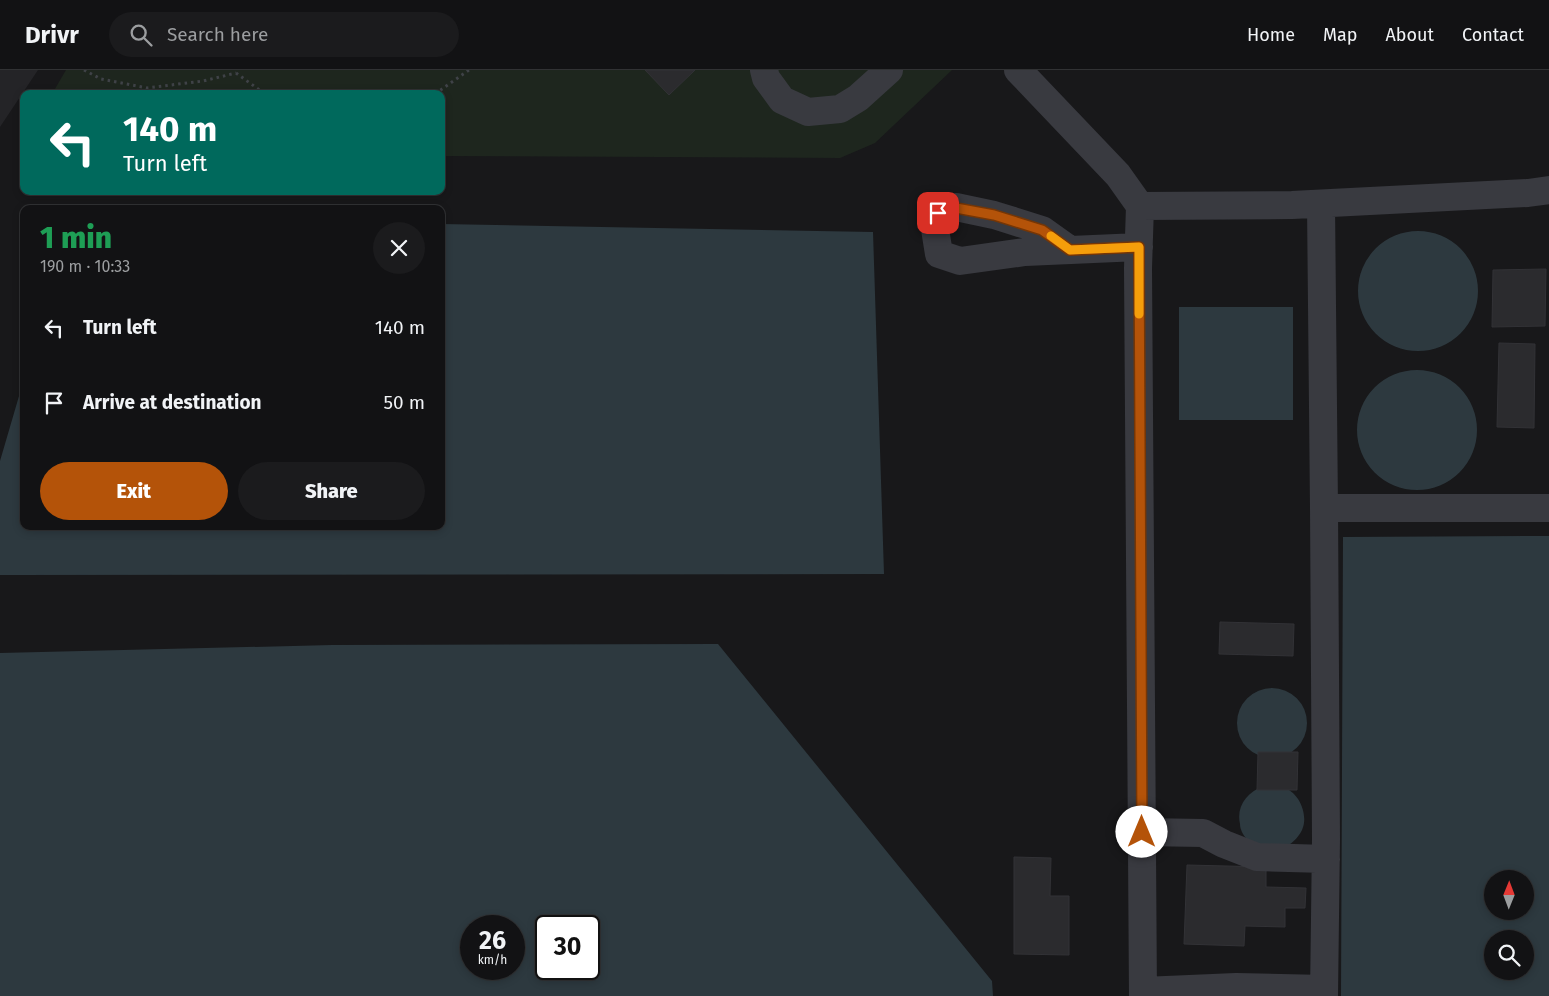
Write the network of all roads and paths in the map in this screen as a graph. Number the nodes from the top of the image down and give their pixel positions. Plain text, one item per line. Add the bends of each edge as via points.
1 (84, 70) edge
2 (469, 70) edge
3 (764, 70) edge
4 (889, 70) edge
5 (1018, 70) edge
6 (237, 72) edge
7 (260, 90) edge
8 (441, 90) edge
9 (1549, 190) edge
10 (1322, 204) junction
11 (1140, 206) junction
12 (1070, 250) dead end
13 (1139, 258) junction
14 (1324, 508) junction
15 (1549, 508) edge
16 (1142, 832) junction
17 (1326, 859) junction
18 (1324, 992) edge
19 (1143, 994) edge

1 - 6 path via 101,80 147,88 203,81
2 - 8 path
3 - 4 street via 782,100 808,112 840,109 858,98
5 - 11 street via 1118,175
6 - 7 path
9 - 10 street
10 - 11 street
10 - 14 street
11 - 13 street
12 - 13 street
13 - 16 street
14 - 15 street
14 - 17 street
16 - 17 street via 1203,833 1257,857
16 - 19 street
17 - 18 street
18 - 19 street via 1236,987

